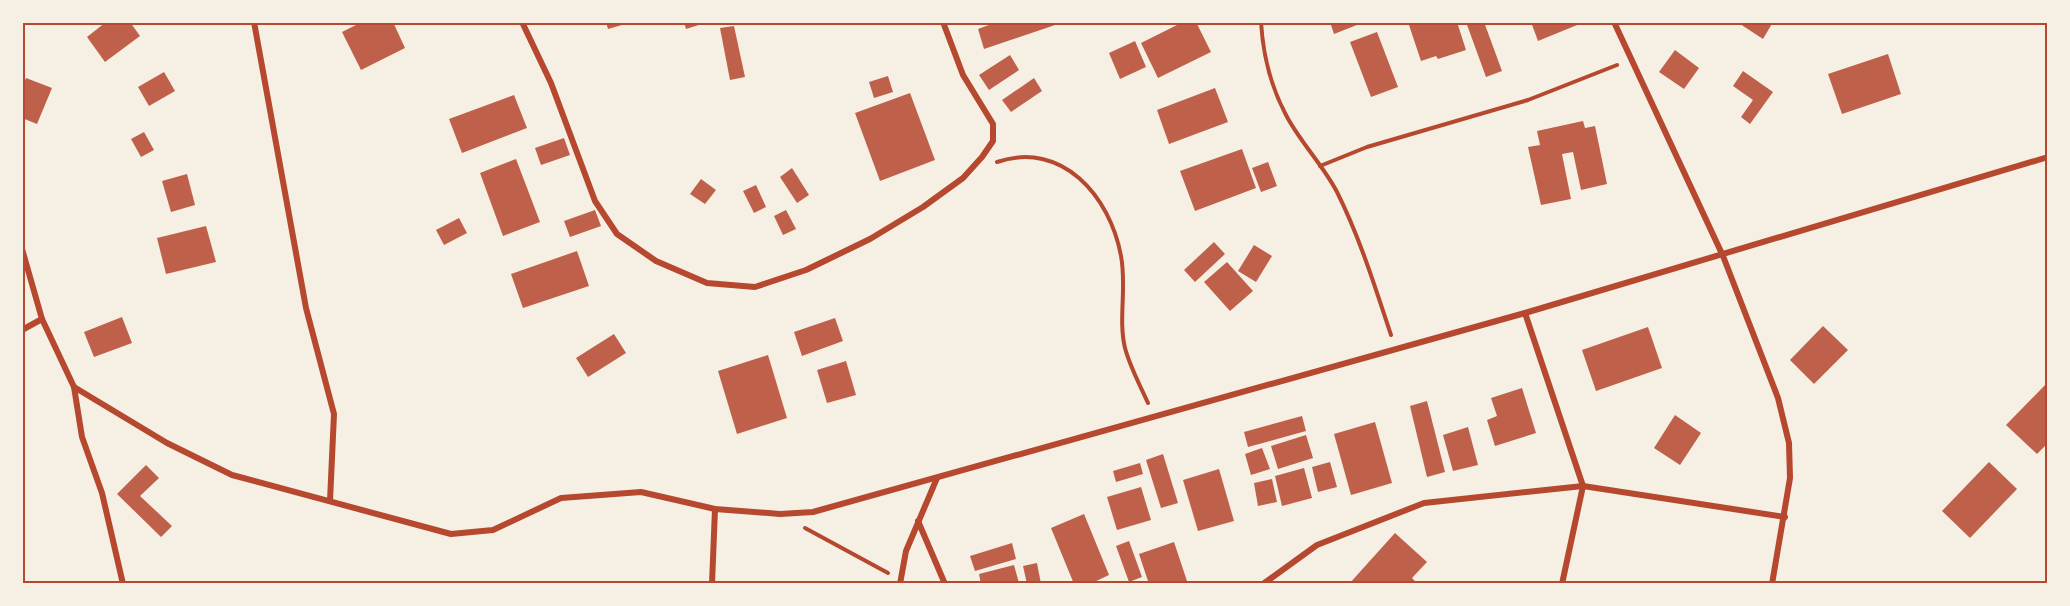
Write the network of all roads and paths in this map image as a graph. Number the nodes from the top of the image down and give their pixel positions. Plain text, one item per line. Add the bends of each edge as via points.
1 (254, 22) edge
2 (522, 22) edge
3 (943, 22) edge
4 (1261, 22) edge
5 (1614, 22) edge
6 (1633, 58) junction
7 (2047, 158) edge
8 (991, 164) dead end
9 (1320, 166) junction
10 (22, 249) edge
11 (1723, 256) junction
12 (1525, 313) junction
13 (42, 319) junction
14 (22, 330) edge
15 (1396, 350) junction
16 (74, 387) junction
17 (1155, 417) junction
18 (938, 478) junction
19 (1583, 486) junction
20 (330, 501) junction
21 (715, 509) junction
22 (780, 514) junction
23 (1785, 517) junction
24 (917, 520) junction
25 (900, 581) edge
26 (123, 584) edge
27 (712, 584) edge
28 (945, 584) edge
29 (1263, 584) edge
30 (1562, 584) edge
31 (1772, 584) edge

1 - 20 street via 306,308 334,414
2 - 3 street via 551,83 595,201 617,234 656,261 707,284 755,287 806,270 870,239 963,178 982,157 993,141 993,124 963,75
4 - 9 path via 1271,82 1286,116
5 - 6 street
6 - 9 path via 1528,100 1367,147
6 - 11 street
7 - 11 street
8 - 17 path via 1014,156 1050,159 1082,182 1098,200 1121,256 1125,347
9 - 15 path via 1352,228
10 - 13 street
11 - 12 street
11 - 23 street via 1778,398 1789,443
12 - 15 street
12 - 19 street
13 - 14 street
13 - 16 street
15 - 17 street
16 - 20 street via 167,443 232,475
16 - 26 street via 82,437 102,493
17 - 18 street
18 - 22 street via 813,512
18 - 24 street
19 - 23 street
19 - 29 street via 1424,503 1317,545
19 - 30 street
20 - 21 street via 450,534 493,530 561,498 641,492
21 - 22 street
21 - 27 street
22 - 25 path
23 - 31 street
24 - 25 street
24 - 28 street

